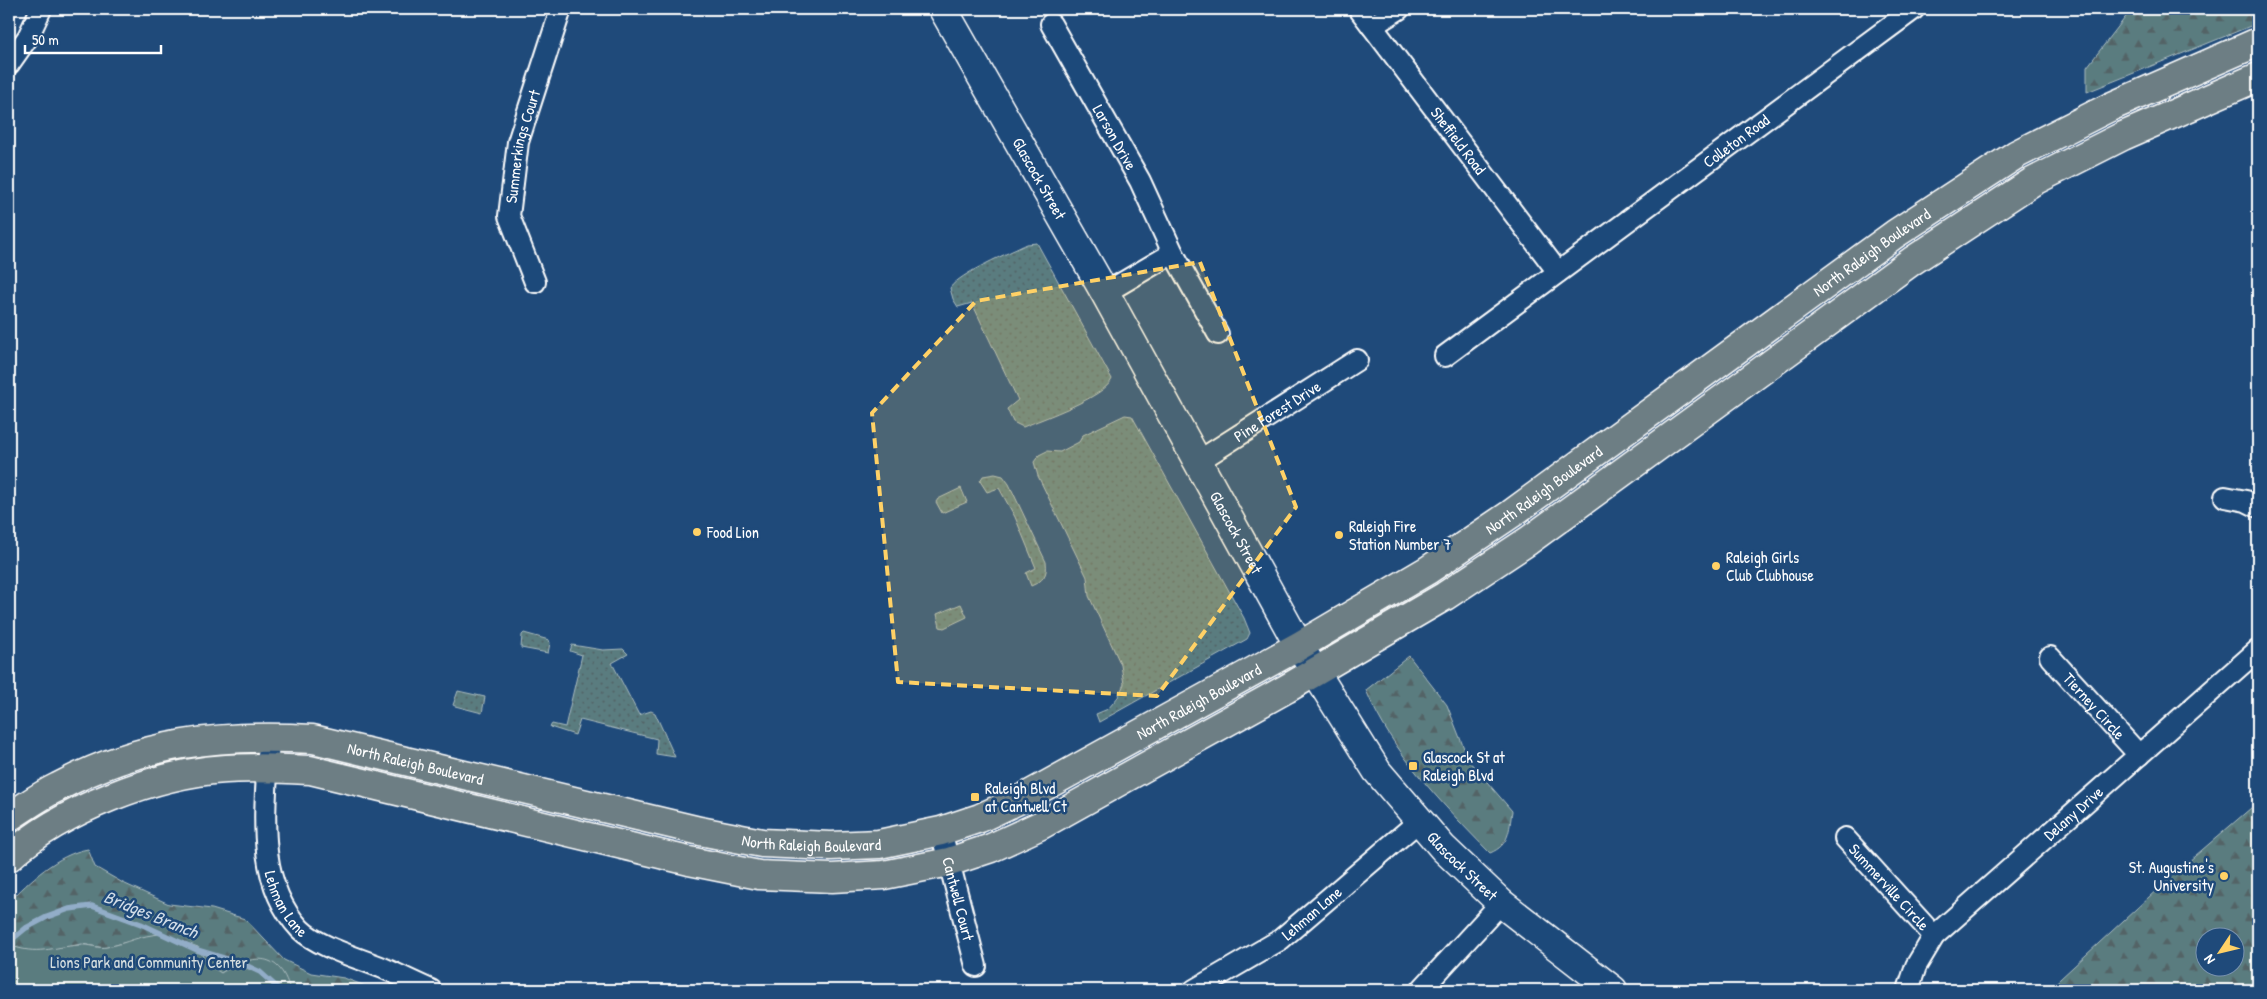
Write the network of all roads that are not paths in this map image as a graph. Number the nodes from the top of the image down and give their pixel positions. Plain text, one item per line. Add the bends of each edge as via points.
1 (41, 9) edge
2 (561, 9) edge
3 (943, 9) edge
4 (1359, 9) edge
5 (1399, 9) edge
6 (1904, 11) edge
7 (1051, 24) dead end
8 (1372, 26) junction
9 (2258, 42) edge
10 (9, 64) edge
11 (2258, 77) edge
12 (1173, 253) junction
13 (1558, 272) junction
14 (536, 282) dead end
15 (1104, 293) junction
16 (1218, 334) dead end
17 (1445, 356) dead end
18 (1357, 360) dead end
19 (1197, 462) junction
20 (2225, 498) dead end
21 (2258, 507) edge
22 (1300, 646) junction
23 (2258, 650) edge
24 (2050, 657) dead end
25 (1315, 672) junction
26 (269, 736) junction
27 (2139, 755) junction
28 (268, 769) junction
29 (9, 817) edge
30 (1418, 821) junction
31 (940, 831) junction
32 (1845, 838) dead end
33 (12, 847) edge
34 (948, 862) junction
35 (1501, 903) junction
36 (1934, 936) junction
37 (976, 966) dead end
38 (431, 990) edge
39 (1194, 990) edge
40 (1422, 990) edge
41 (1613, 990) edge
42 (1908, 990) edge

1 - 10 street via 28,37
2 - 14 street, Summerkings Court via 518,142 509,216
3 - 15 street, Glascock Street
4 - 8 street, Sheffield Road
5 - 8 street
6 - 13 street, Colleton Road
7 - 12 street, Larson Drive via 1140,181
8 - 13 street, Sheffield Road
9 - 22 main road, North Raleigh Boulevard via 2110,107 2017,154 1895,234 1511,514 1428,570
11 - 25 main road, North Raleigh Boulevard via 2123,136 2032,182 1912,260 1528,541 1444,596
12 - 15 street
12 - 16 street, Larson Drive
13 - 17 street, Colleton Road
15 - 19 street, Glascock Street
18 - 19 street, Pine Forest Drive
19 - 22 street, Glascock Street
20 - 21 street via 2246,501
22 - 25 street, Glascock Street
22 - 31 main road, North Raleigh Boulevard via 1027,796 980,818
23 - 27 street, Delany Drive
24 - 27 street, Tierney Circle
25 - 30 street, Glascock Street via 1377,772
25 - 34 main road, North Raleigh Boulevard via 1041,825 991,848
26 - 28 street, Lehman Lane
26 - 29 main road, North Raleigh Boulevard via 178,743 142,752 57,787
26 - 31 main road, North Raleigh Boulevard via 313,739 762,843 879,844
27 - 36 street, Delany Drive
28 - 33 main road, North Raleigh Boulevard via 225,769 184,774 152,783 110,797
28 - 34 main road, North Raleigh Boulevard via 310,770 759,875 832,878 884,875
28 - 38 street, Lehman Lane via 265,833 269,869 282,902 301,930 319,942
30 - 35 street, Glascock Street
30 - 39 street, Lehman Lane via 1280,940
31 - 34 street, Cantwell Court
32 - 36 street, Summerville Circle
34 - 37 street, Cantwell Court
35 - 40 street
35 - 41 street, Glascock Street
36 - 42 street, Delany Drive via 1916,966

